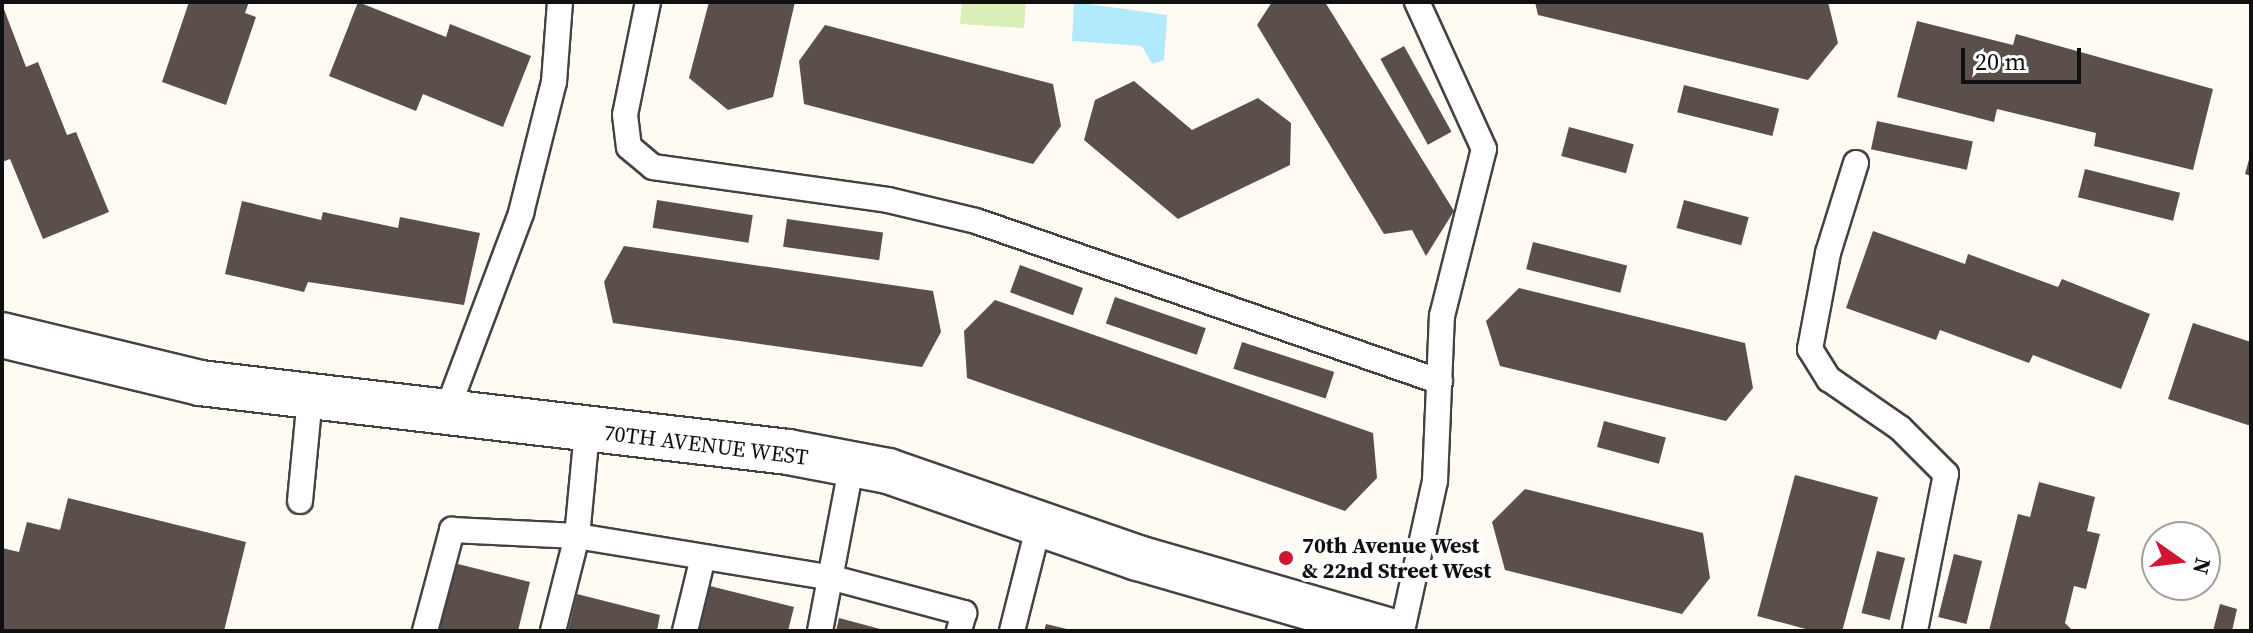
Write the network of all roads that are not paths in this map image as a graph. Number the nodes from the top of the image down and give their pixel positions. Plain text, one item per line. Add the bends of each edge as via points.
1 (560, 2) edge
2 (648, 2) edge
3 (1417, 2) edge
4 (1856, 163) dead end
5 (2, 335) edge
6 (1440, 382) junction
7 (310, 397) junction
8 (446, 413) junction
9 (587, 431) junction
10 (852, 464) junction
11 (300, 501) dead end
12 (1040, 520) junction
13 (577, 536) junction
14 (703, 557) junction
15 (833, 578) junction
16 (425, 631) edge
17 (553, 631) edge
18 (685, 631) edge
19 (820, 631) edge
20 (959, 631) edge
21 (1012, 631) edge
22 (1391, 631) edge
23 (1402, 631) edge
24 (1915, 631) edge

1 - 8 lane via 554,82 521,213
2 - 6 lane via 625,115 629,147 653,167 888,200 976,221
3 - 6 lane via 1484,149 1452,257
4 - 24 lane via 1828,253 1810,349 1829,379 1900,428 1946,474
5 - 7 street, 70TH AVENUE WEST via 200,383
6 - 23 lane via 1427,539
7 - 8 street, 70TH AVENUE WEST
7 - 11 lane
8 - 9 street, 70TH AVENUE WEST
9 - 10 street, 70TH AVENUE WEST
9 - 13 lane
10 - 12 street, 70TH AVENUE WEST
10 - 15 lane
12 - 21 lane
12 - 22 street, 70TH AVENUE WEST via 1138,558
13 - 14 lane
13 - 16 lane via 452,530
13 - 17 lane
14 - 15 lane
14 - 18 lane
15 - 19 lane
15 - 20 lane via 964,613

